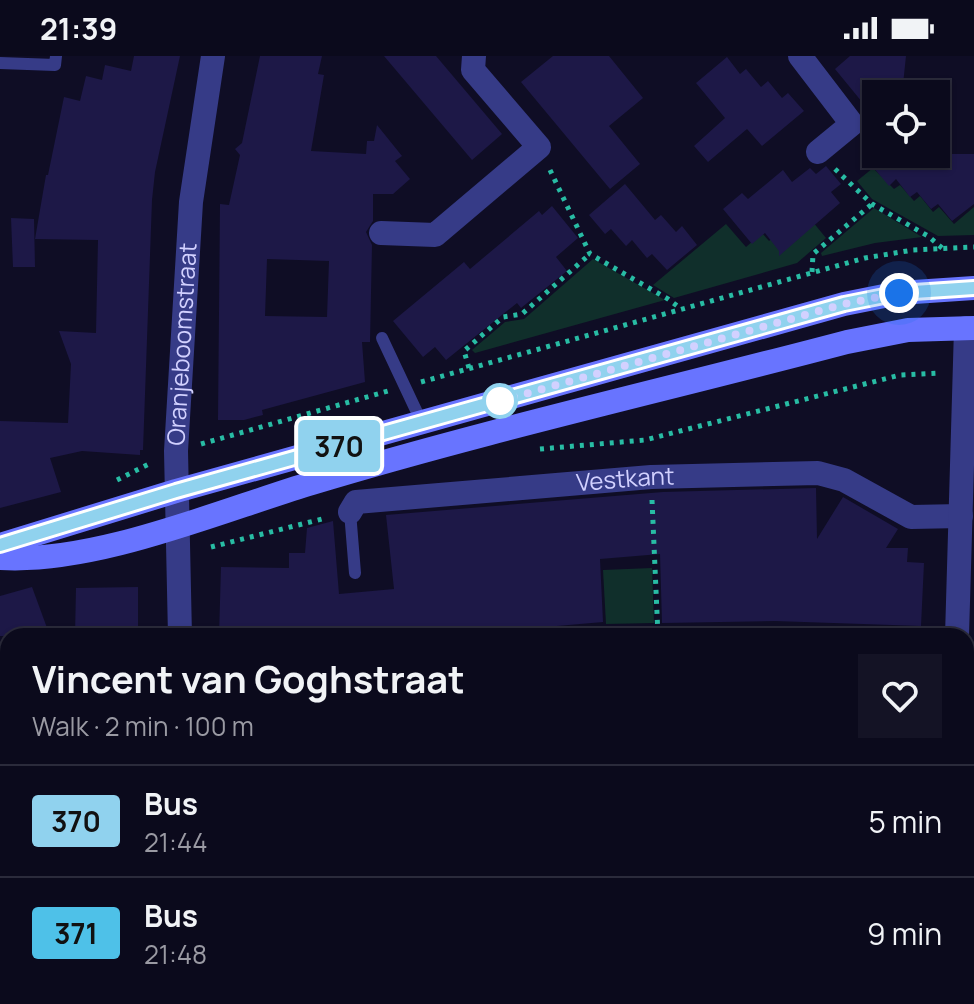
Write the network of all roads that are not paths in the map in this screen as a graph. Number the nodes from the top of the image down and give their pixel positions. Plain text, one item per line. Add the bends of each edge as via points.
1 (56, 56) edge
2 (213, 56) edge
3 (474, 56) edge
4 (800, 56) edge
5 (0, 63) edge
6 (818, 152) road end
7 (381, 233) dead end
8 (974, 288) edge
9 (970, 328) edge
10 (382, 338) dead end
11 (422, 423) junction
12 (176, 491) junction
13 (350, 512) joint
14 (961, 516) junction
15 (176, 526) junction
16 (0, 545) edge
17 (0, 558) edge
18 (967, 561) edge
19 (355, 573) dead end
20 (180, 628) edge
21 (958, 628) edge

1 - 5 lane via 55,65
2 - 12 street, Oranjeboomstraat via 191,202
3 - 7 street via 473,70 539,147 435,235
4 - 6 street via 852,124
8 - 11 main road via 899,293 844,304
9 - 14 street
9 - 15 main road via 908,330 847,342 364,469
10 - 11 lane
11 - 12 main road
12 - 15 street, Oranjeboomstraat
12 - 16 main road
13 - 14 street, Vestkant via 356,502 651,477 818,473 844,480 911,517
13 - 19 lane
14 - 18 street
15 - 17 main road via 87,551
15 - 20 street, Oranjeboomstraat
18 - 21 street

